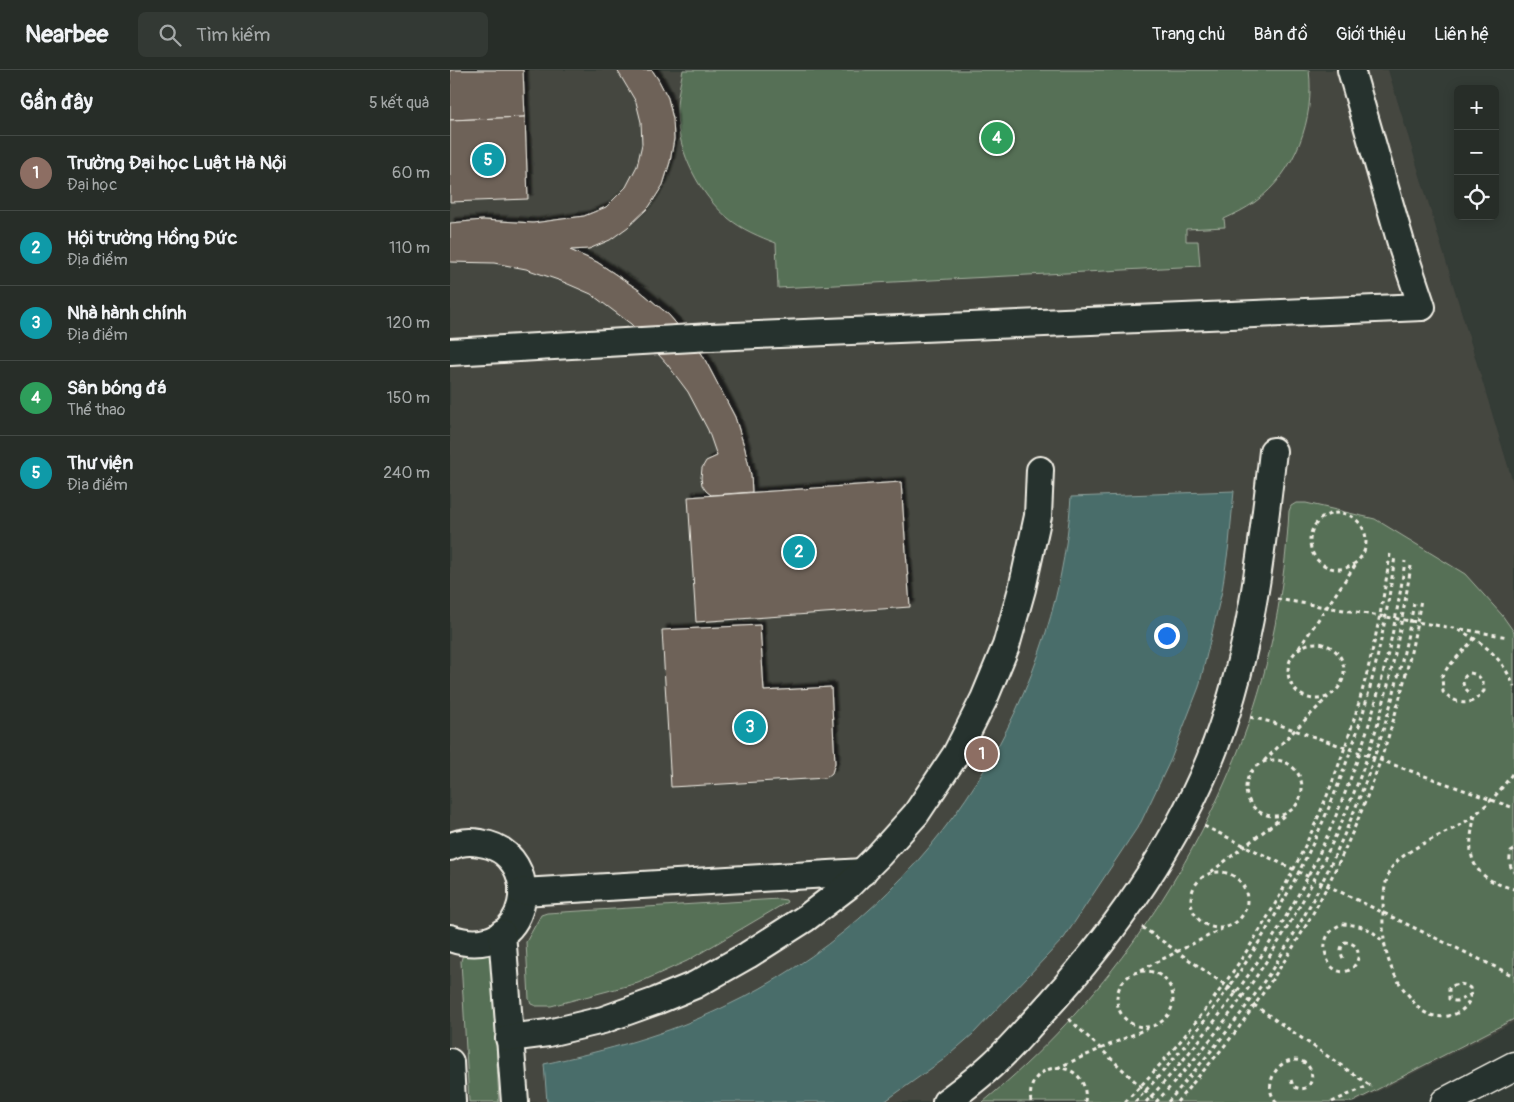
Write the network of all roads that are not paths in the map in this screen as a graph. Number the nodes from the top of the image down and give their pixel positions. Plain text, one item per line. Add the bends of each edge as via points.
1 (1351, 70) edge
2 (450, 352) edge
3 (1272, 451) dead end
4 (1040, 470) dead end
5 (450, 847) edge
6 (862, 872) junction
7 (522, 892) junction
8 (502, 933) junction
9 (450, 938) edge
10 (509, 1038) junction
11 (450, 1062) edge
12 (1514, 1066) edge
13 (452, 1102) edge
14 (514, 1102) edge
15 (946, 1102) edge
16 (1445, 1102) edge

1 - 2 street via 1422,307 710,337
3 - 15 street via 1249,626 1216,743 1190,801 1155,868 1119,920 1066,986 994,1064
4 - 6 street via 1038,516 1022,589 1006,646 984,699 956,754 916,814
5 - 7 street via 471,841 503,851 521,879
6 - 7 street
6 - 10 street via 806,918 695,985 603,1020
7 - 8 street via 519,912
8 - 9 street via 480,943 464,943
8 - 10 street
10 - 14 street
11 - 13 street
12 - 16 main road

